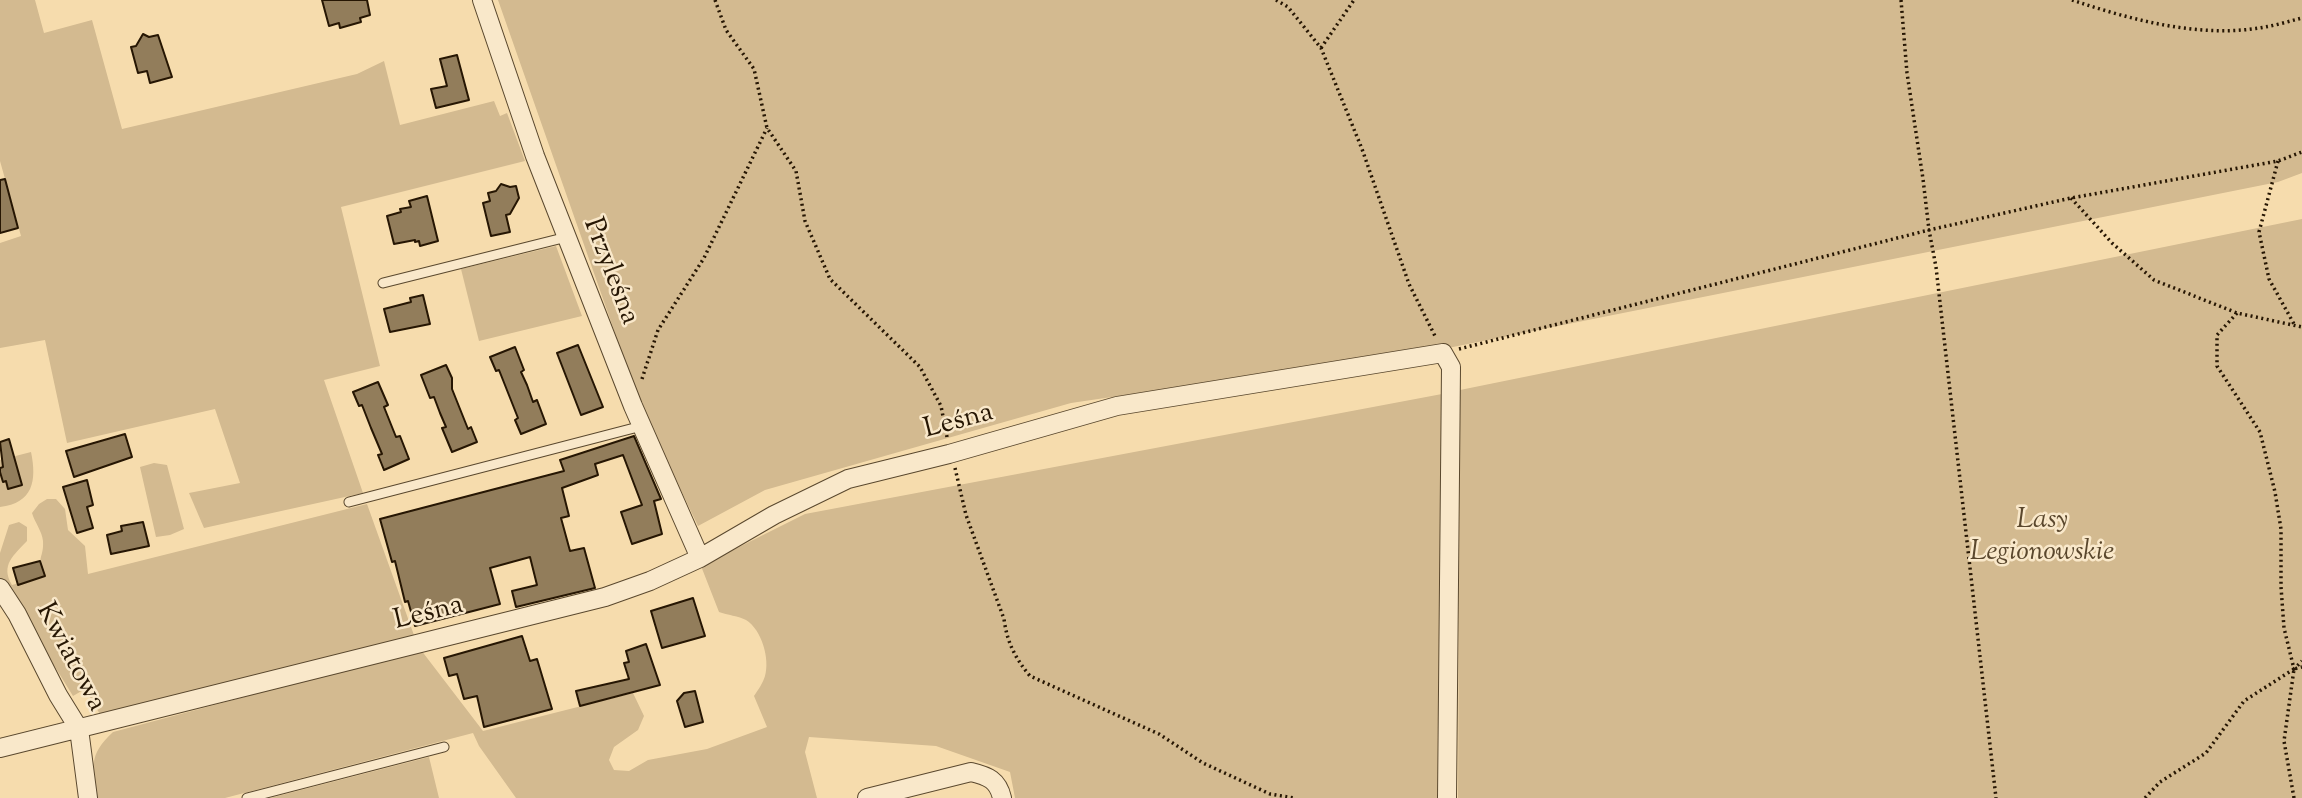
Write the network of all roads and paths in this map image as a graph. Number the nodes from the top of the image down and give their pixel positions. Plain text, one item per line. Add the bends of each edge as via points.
1 (482, 0) edge
2 (715, 0) edge
3 (1276, 0) edge
4 (1354, 0) edge
5 (1901, 0) edge
6 (2072, 0) edge
7 (2302, 18) edge
8 (1321, 48) junction
9 (767, 128) junction
10 (2302, 152) edge
11 (2278, 161) junction
12 (2071, 198) junction
13 (1929, 230) junction
14 (568, 237) junction
15 (383, 283) dead end
16 (2238, 313) junction
17 (2294, 324) junction
18 (2302, 327) edge
19 (1443, 353) junction
20 (633, 405) junction
21 (642, 426) junction
22 (949, 454) junction
23 (349, 502) dead end
24 (700, 558) junction
25 (0, 588) edge
26 (2302, 661) edge
27 (2302, 667) edge
28 (2294, 669) junction
29 (79, 729) junction
30 (444, 747) dead end
31 (0, 748) edge
32 (88, 798) edge
33 (247, 798) edge
34 (867, 798) edge
35 (1002, 798) edge
36 (1294, 798) edge
37 (1447, 798) edge
38 (1996, 798) edge
39 (2145, 798) edge
40 (2294, 798) edge

1 - 14 street, Przyleśna
2 - 9 path via 726,30 754,69
3 - 8 path via 1288,7
4 - 8 path
5 - 13 path
6 - 7 path via 2168,25 2220,30 2263,28
8 - 19 path via 1409,284
9 - 20 path via 704,258 658,330
9 - 22 path via 796,171 805,220 830,279 920,367 941,406
10 - 11 path
11 - 12 path
11 - 17 path via 2259,232 2269,279
12 - 13 path
12 - 16 path via 2112,243 2154,279
13 - 19 path
13 - 38 path
14 - 15 lane
14 - 20 street, Przyleśna
16 - 17 path
16 - 28 path via 2217,335 2217,366 2260,432 2276,492 2284,628
17 - 18 path
19 - 22 street, Leśna via 1117,406
19 - 37 street via 1451,367
20 - 21 street, Przyleśna
21 - 23 lane
21 - 24 street, Przyleśna
22 - 24 street, Leśna via 848,479 774,514
22 - 36 path via 1006,636 1030,676 1158,734 1203,764 1270,794
24 - 29 street, Leśna via 605,597
25 - 29 street, Kwiatowa
26 - 28 path
27 - 28 path
28 - 39 path via 2244,701 2206,753 2160,782
28 - 40 path via 2284,741
29 - 31 street, Leśna
29 - 32 street, Kwiatowa
30 - 33 lane
34 - 35 street via 971,772 989,777

